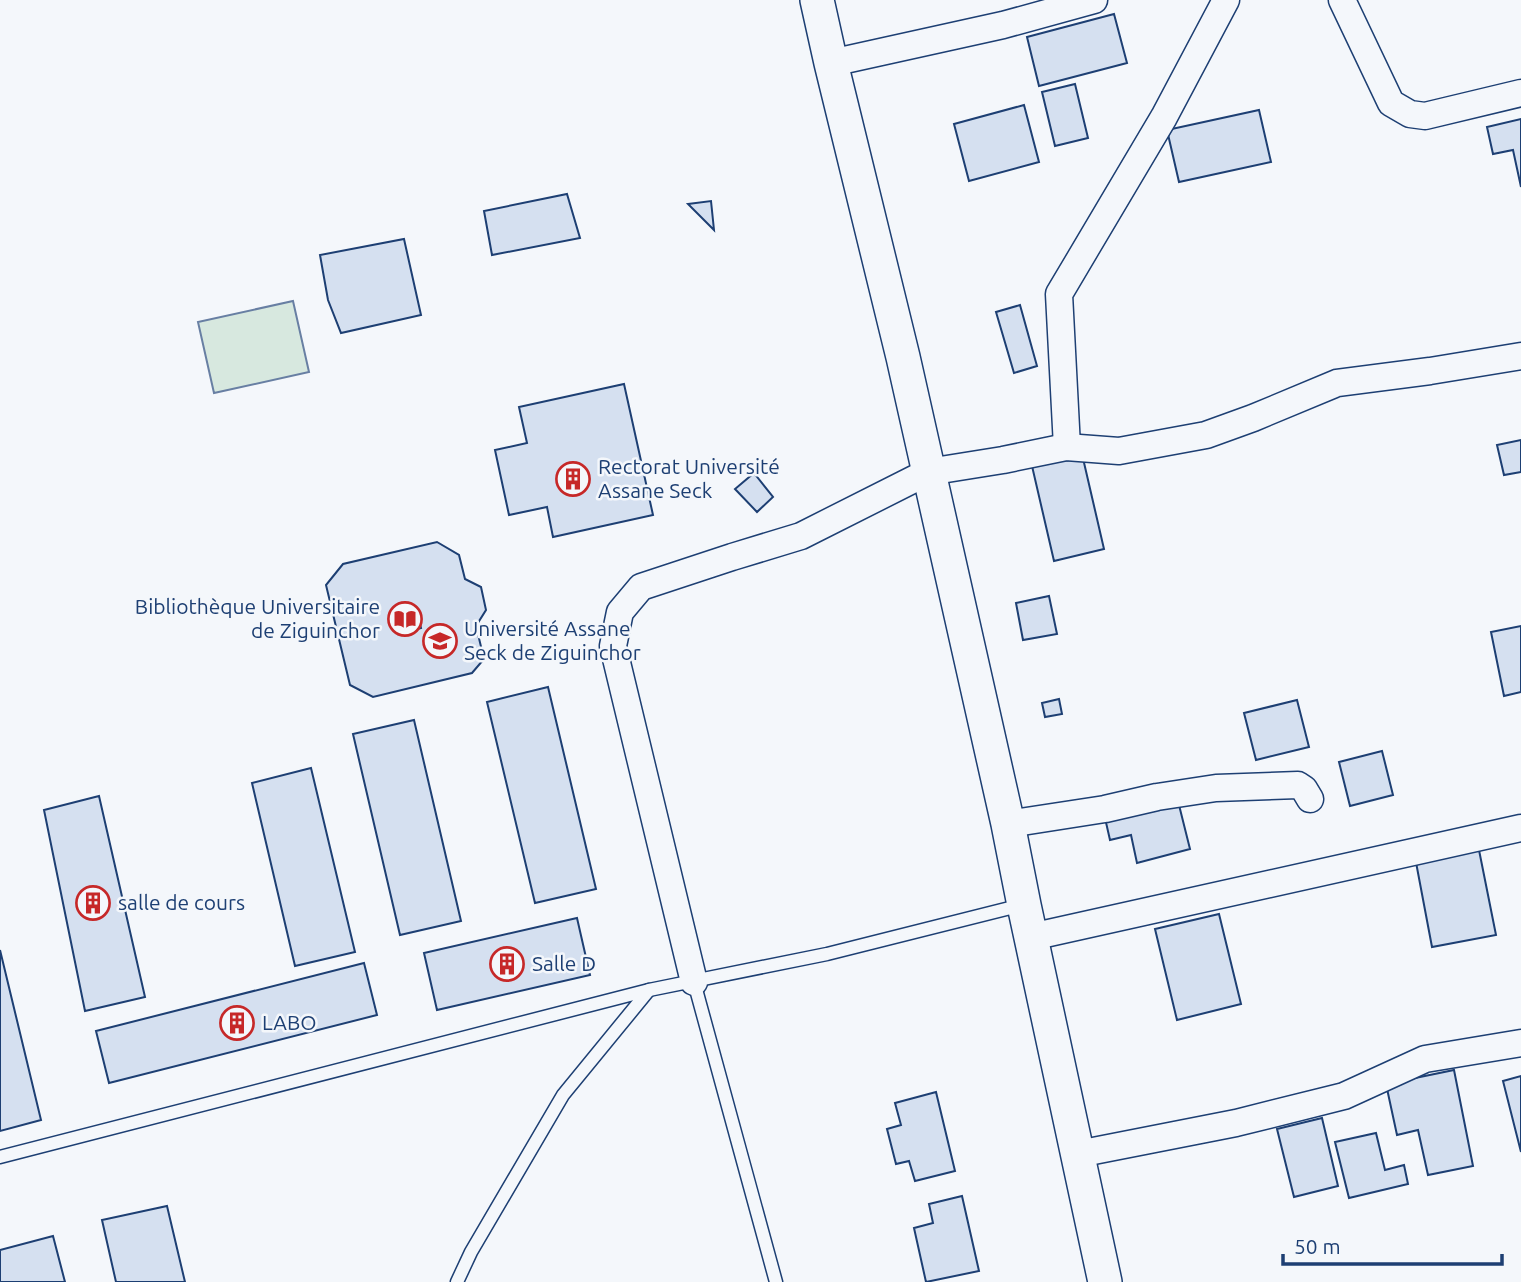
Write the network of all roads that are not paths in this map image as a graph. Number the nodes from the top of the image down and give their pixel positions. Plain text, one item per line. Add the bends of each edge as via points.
1 (817, 0) edge
2 (1094, 0) edge
3 (1226, 0) edge
4 (1342, 0) edge
5 (831, 63) junction
6 (1521, 93) edge
7 (1521, 356) edge
8 (1067, 447) junction
9 (928, 472) junction
10 (1310, 799) dead end
11 (1008, 824) junction
12 (1521, 828) edge
13 (1024, 905) junction
14 (1031, 937) junction
15 (694, 982) junction
16 (649, 990) junction
17 (1521, 1043) edge
18 (1078, 1154) junction
19 (0, 1157) edge
20 (457, 1282) edge
21 (776, 1282) edge
22 (1105, 1282) edge

1 - 5 street
2 - 5 street
3 - 8 street via 1164,117 1059,294
4 - 6 street via 1391,103 1410,114 1426,116
5 - 9 street
7 - 8 street via 1337,383 1206,435 1119,451
8 - 9 street
9 - 11 street
9 - 15 street via 801,536 641,587 620,612 613,646
10 - 11 street via 1298,785 1216,788
11 - 13 street
12 - 14 street
13 - 14 street
13 - 15 lane
14 - 18 street
15 - 16 lane
15 - 21 lane
16 - 19 lane
16 - 20 lane via 563,1096
17 - 18 street via 1425,1059 1331,1100
18 - 22 street

